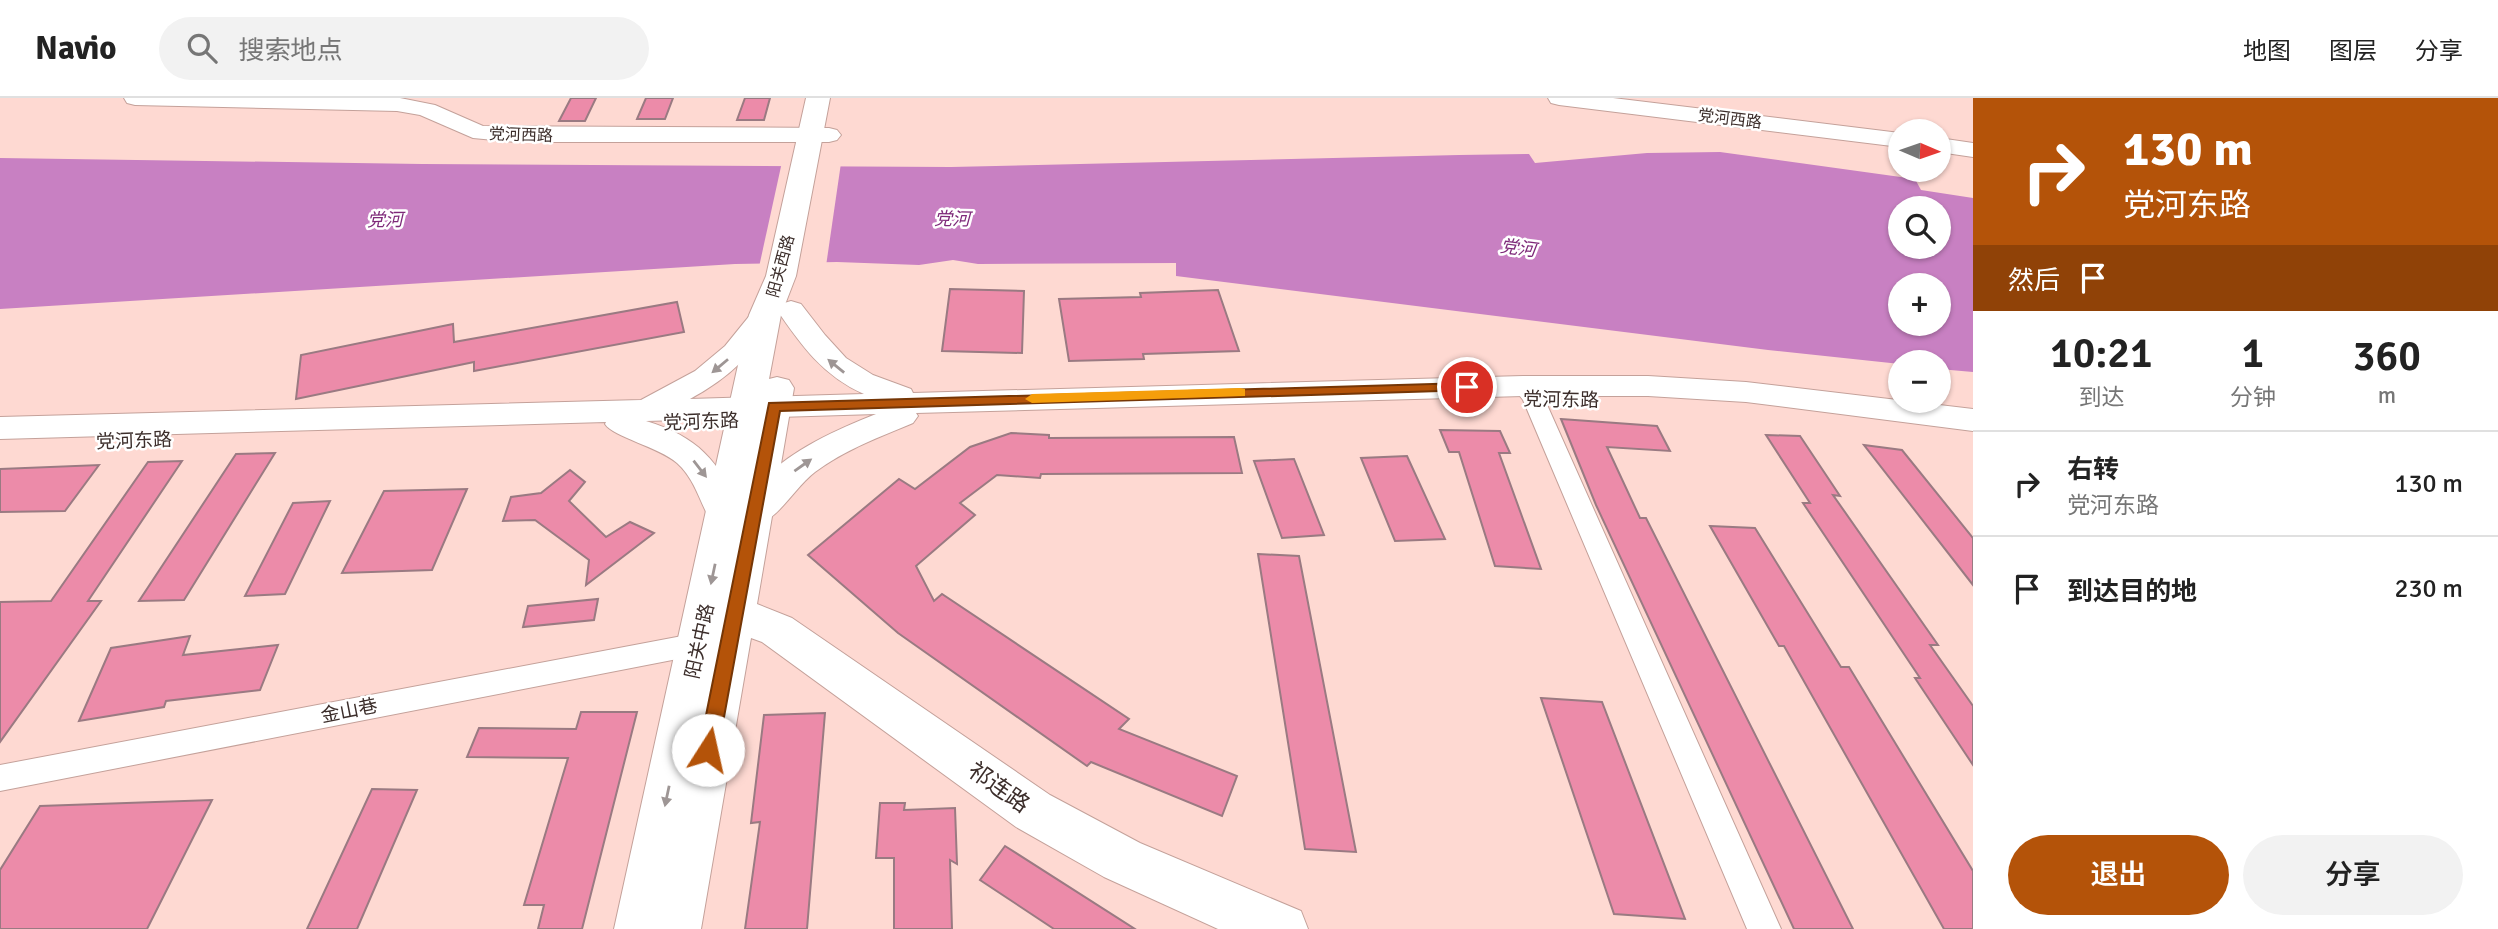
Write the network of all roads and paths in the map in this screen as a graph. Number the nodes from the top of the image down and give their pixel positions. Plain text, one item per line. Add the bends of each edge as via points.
1 (135, 98) edge
2 (818, 98) edge
3 (835, 98) edge
4 (1559, 98) edge
5 (1785, 106) dead end
6 (1812, 129) junction
7 (1888, 138) edge
8 (817, 140) junction
9 (1951, 147) edge
10 (1973, 150) edge
11 (778, 313) junction
12 (1528, 392) junction
13 (911, 409) junction
14 (631, 417) junction
15 (758, 420) junction
16 (1973, 420) edge
17 (0, 428) edge
18 (1973, 433) edge
19 (0, 444) edge
20 (740, 515) junction
21 (735, 613) junction
22 (698, 644) junction
23 (0, 778) edge
24 (640, 929) edge
25 (675, 929) edge
26 (1282, 929) edge
27 (1764, 929) edge

1 - 8 main road, 党河西路 via 397,104 426,110 481,133
2 - 8 highway, 阳关西路
3 - 8 highway, 阳关西路
4 - 6 main road, 党河西路
5 - 6 main road
6 - 7 main road, 党河西路
8 - 11 highway, 阳关西路 via 791,276
9 - 10 main road
13 -> 11 main road via 839,370
11 -> 14 main road via 706,378
11 - 15 highway, 阳关西路
12 - 13 main road, 党河东路
12 - 16 main road, 党河东路 via 1648,386
12 - 18 main road, 党河东路 via 1832,415
12 - 27 street
13 - 15 main road, 党河东路
20 -> 13 main road via 820,453
14 - 15 main road, 党河东路
14 - 17 main road
14 - 19 main road, 党河东路
14 -> 20 main road via 687,454
15 - 20 highway, 阳关中路
20 - 21 highway, 阳关中路
20 -> 22 highway, 阳关中路
21 - 25 highway, 阳关中路
21 - 26 highway, 祁连路 via 777,630 1033,811 1122,860
22 - 23 street, 金山巷
22 -> 24 highway, 阳关中路

